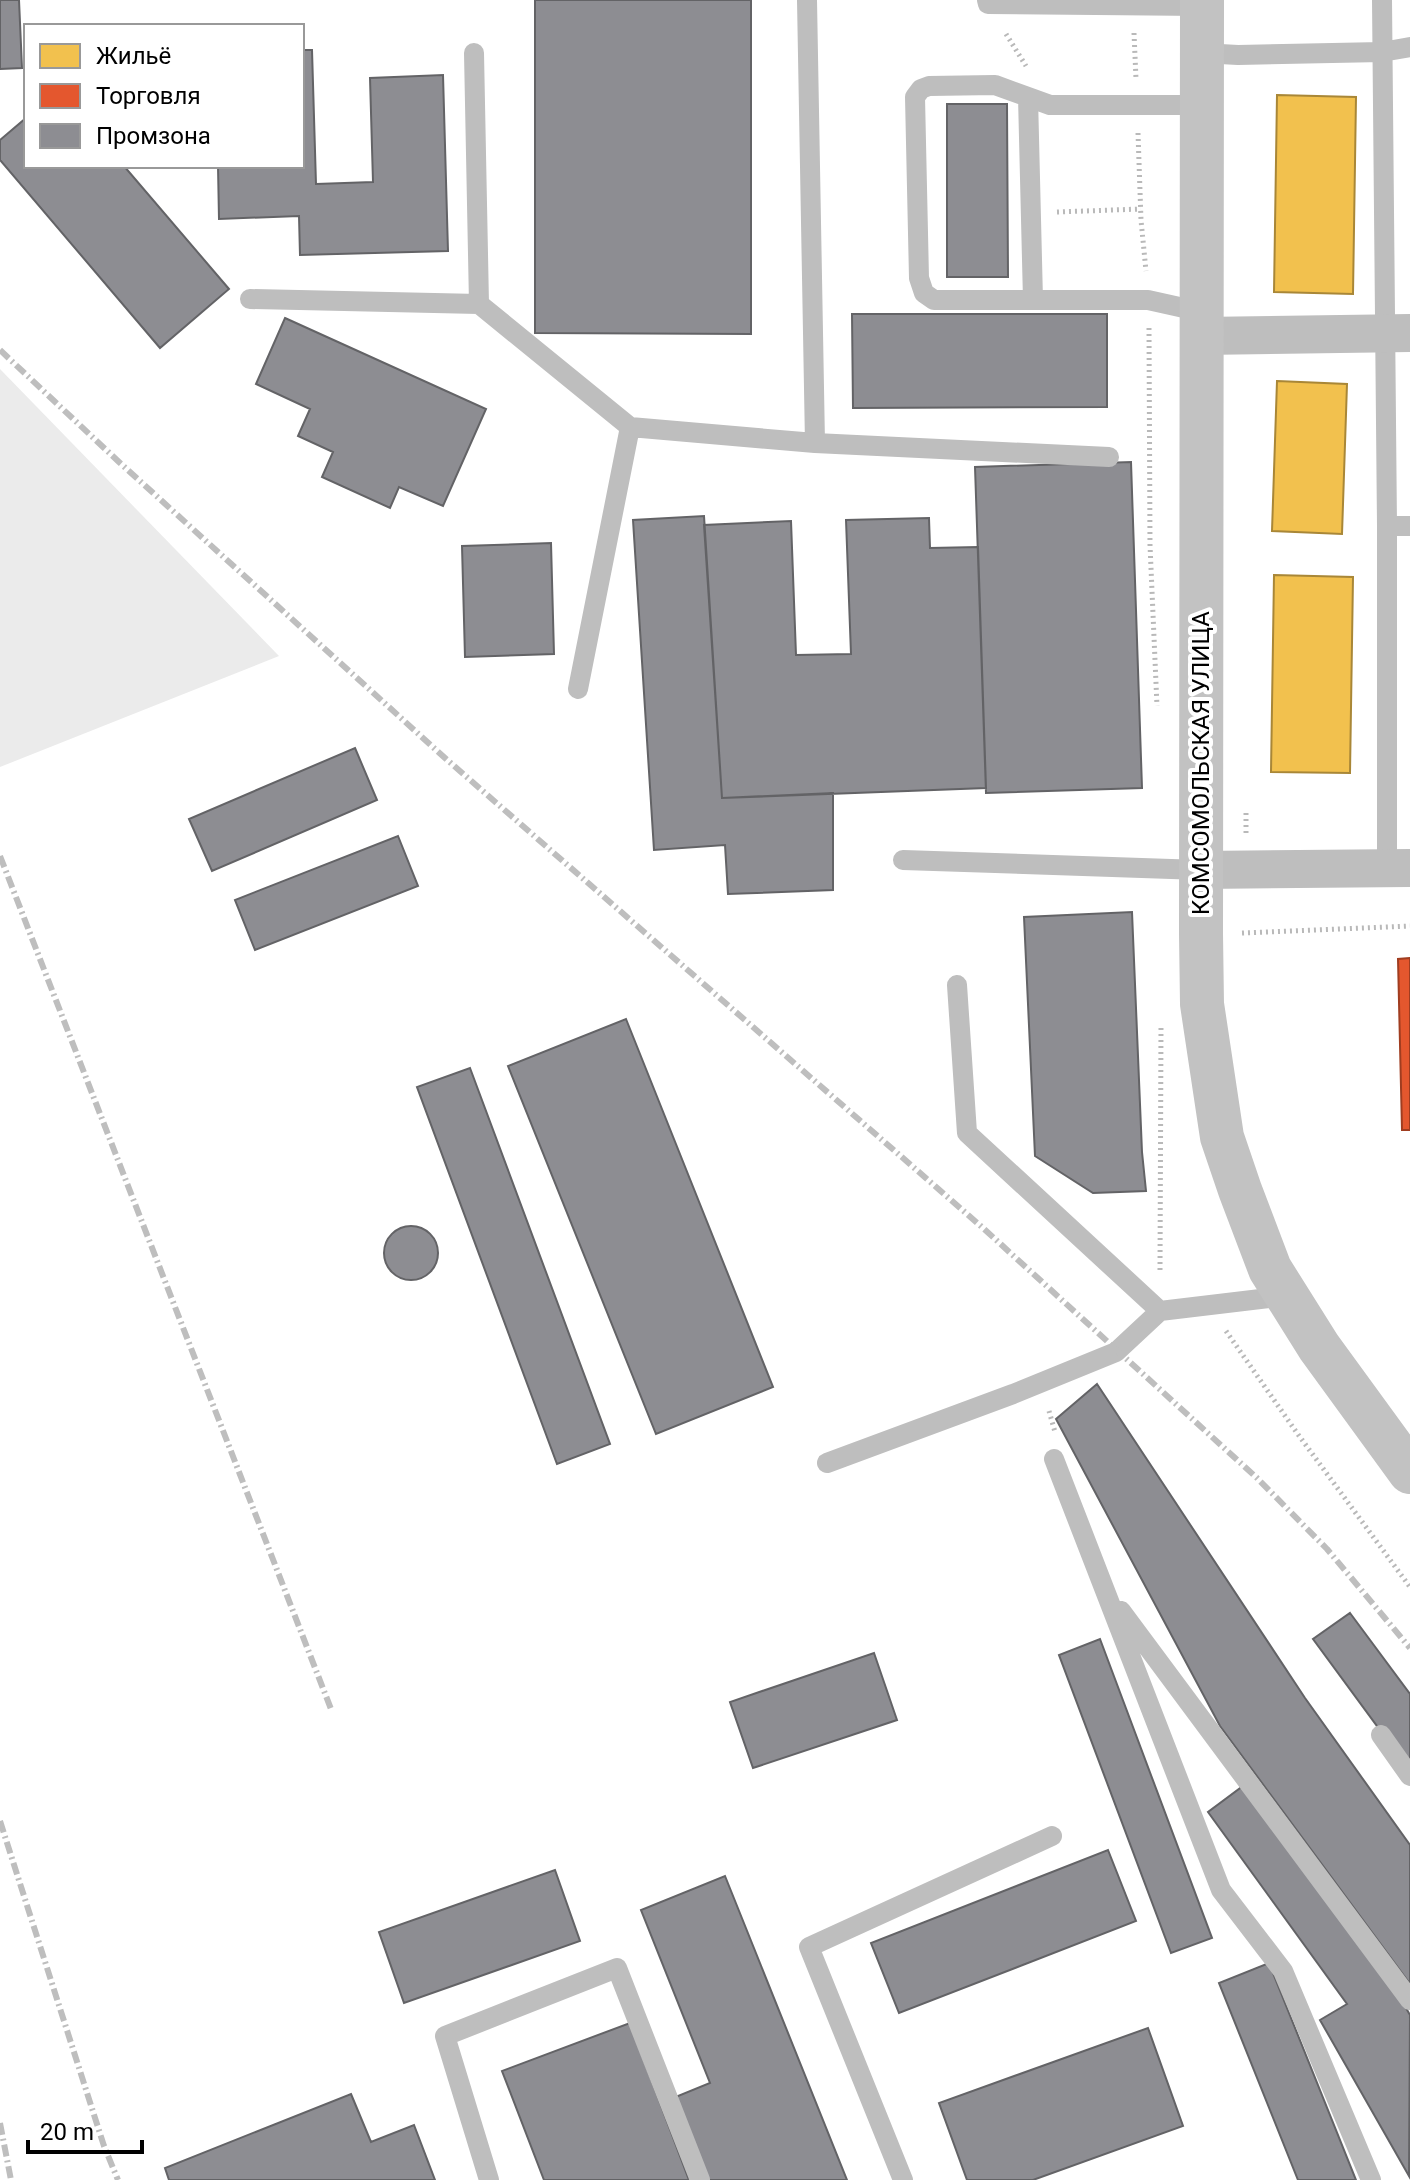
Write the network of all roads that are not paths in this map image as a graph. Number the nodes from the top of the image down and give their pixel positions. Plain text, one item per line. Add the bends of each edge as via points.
1 (807, 0) edge
2 (987, 0) edge
3 (1382, 0) edge
4 (1202, 3) edge
5 (1410, 47) edge
6 (1382, 52) junction
7 (474, 53) dead end
8 (1202, 53) junction
9 (1028, 97) junction
10 (1202, 105) junction
11 (250, 299) dead end
12 (1033, 300) junction
13 (479, 304) junction
14 (1202, 324) junction
15 (1398, 333) edge
16 (630, 427) junction
17 (815, 443) junction
18 (1109, 457) dead end
19 (1387, 526) junction
20 (1410, 526) edge
21 (578, 689) dead end
22 (903, 860) dead end
23 (1398, 868) edge
24 (1201, 870) junction
25 (957, 985) dead end
26 (1286, 1296) junction
27 (1160, 1311) junction
28 (1054, 1459) road end
29 (827, 1463) dead end
30 (1410, 1472) edge
31 (1104, 1588) junction
32 (1381, 1735) dead end
33 (1410, 1776) edge
34 (1052, 1836) dead end
35 (1410, 2000) edge
36 (489, 2180) edge
37 (700, 2180) edge
38 (903, 2180) edge
39 (1371, 2180) edge

1 - 17 lane
2 - 4 lane
3 - 6 lane
4 - 8 street, КОМСОМОЛЬСКАЯ УЛИЦА
5 - 6 lane
6 - 8 lane
6 - 15 lane
7 - 13 lane
8 - 10 street, КОМСОМОЛЬСКАЯ УЛИЦА
9 - 10 lane via 1050,105
9 - 12 lane
9 - 12 lane via 995,85 929,86 915,97 919,278 924,293 934,300
10 - 14 street, КОМСОМОЛЬСКАЯ УЛИЦА
11 - 13 lane
12 - 14 lane via 1148,300
13 - 16 lane
14 - 15 street
14 - 24 street, КОМСОМОЛЬСКАЯ УЛИЦА
15 - 19 lane
16 - 17 lane
16 - 21 lane
17 - 18 lane
19 - 20 lane
19 - 23 lane
22 - 24 lane
23 - 24 street
24 - 26 street, КОМСОМОЛЬСКАЯ УЛИЦА via 1202,1004 1222,1137 1270,1269
25 - 27 lane via 967,1133
26 - 27 lane
26 - 30 street, КОМСОМОЛЬСКАЯ УЛИЦА
27 - 29 lane via 1116,1352
28 - 31 lane
31 - 35 lane
31 - 39 lane via 1221,1890 1283,1971
32 - 33 lane
34 - 38 lane via 809,1947
36 - 37 lane via 445,2036 617,1968

